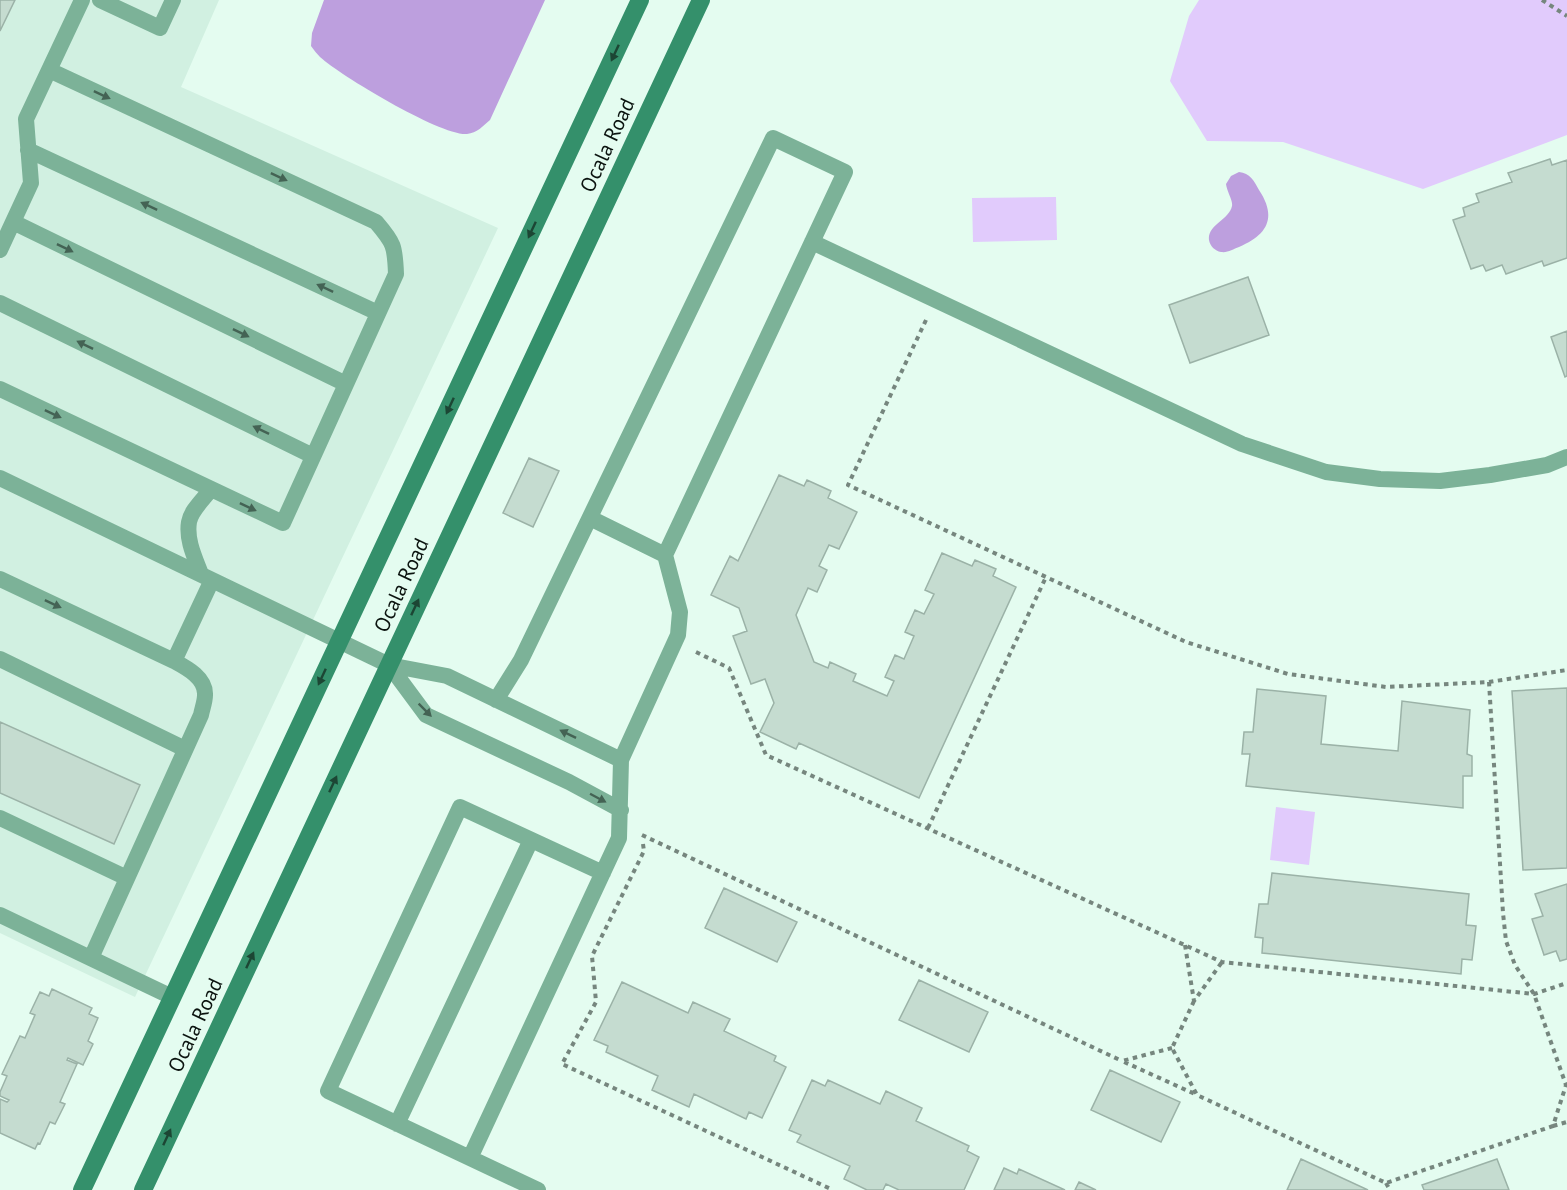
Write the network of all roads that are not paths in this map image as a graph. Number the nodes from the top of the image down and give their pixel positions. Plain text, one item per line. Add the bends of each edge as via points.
1 (82, 0) edge
2 (100, 0) edge
3 (172, 0) edge
4 (640, 0) edge
5 (701, 0) edge
6 (49, 70) junction
7 (28, 150) junction
8 (13, 222) junction
9 (812, 242) junction
10 (0, 250) edge
11 (0, 303) edge
12 (378, 313) junction
13 (346, 384) junction
14 (0, 389) edge
15 (313, 456) junction
16 (1567, 458) edge
17 (0, 478) edge
18 (211, 489) junction
19 (590, 518) junction
20 (665, 555) junction
21 (206, 577) junction
22 (0, 579) edge
23 (339, 641) junction
24 (0, 659) edge
25 (174, 661) junction
26 (388, 665) junction
27 (496, 700) junction
28 (185, 749) junction
29 (621, 760) junction
30 (621, 810) junction
31 (0, 818) edge
32 (531, 840) junction
33 (603, 873) junction
34 (127, 878) junction
35 (0, 915) edge
36 (91, 958) junction
37 (172, 997) junction
38 (397, 1124) junction
39 (470, 1158) junction
40 (82, 1190) edge
41 (143, 1190) edge
42 (538, 1190) edge

1 - 6 lane
2 - 3 lane via 160,28
4 -> 23 main road, Ocala Road
26 -> 5 main road, Ocala Road
6 - 7 lane via 26,119
6 -> 12 lane via 375,222 390,238 396,274
7 - 8 lane via 31,183
12 -> 7 lane
8 - 10 lane
8 -> 13 lane
9 - 16 lane via 1242,444 1326,472 1440,481 1547,465
9 - 19 lane via 845,172 773,138
9 - 20 lane
15 -> 11 lane
12 - 13 lane
13 - 15 lane
14 -> 18 lane
18 -> 15 lane via 283,523
17 - 21 lane
18 - 21 lane via 189,520 190,545
19 - 20 lane
19 - 27 lane via 521,660
20 - 29 lane via 680,612 678,635
21 - 23 lane
21 - 25 lane
22 -> 25 lane
23 - 26 lane
23 -> 37 main road, Ocala Road
24 - 28 lane
25 - 28 lane via 193,672 203,684 205,694 201,715
26 - 27 lane via 447,676
26 -> 30 lane via 426,715
41 -> 26 main road, Ocala Road
29 -> 27 lane
28 - 34 lane
29 - 30 lane
30 - 33 lane via 619,838
31 - 34 lane
32 - 33 lane
32 - 38 lane
32 - 38 lane via 460,807 328,1092
33 - 39 lane
34 - 36 lane
35 - 36 lane
36 - 37 lane
37 - 40 main road, Ocala Road
38 - 39 lane
39 - 42 lane

